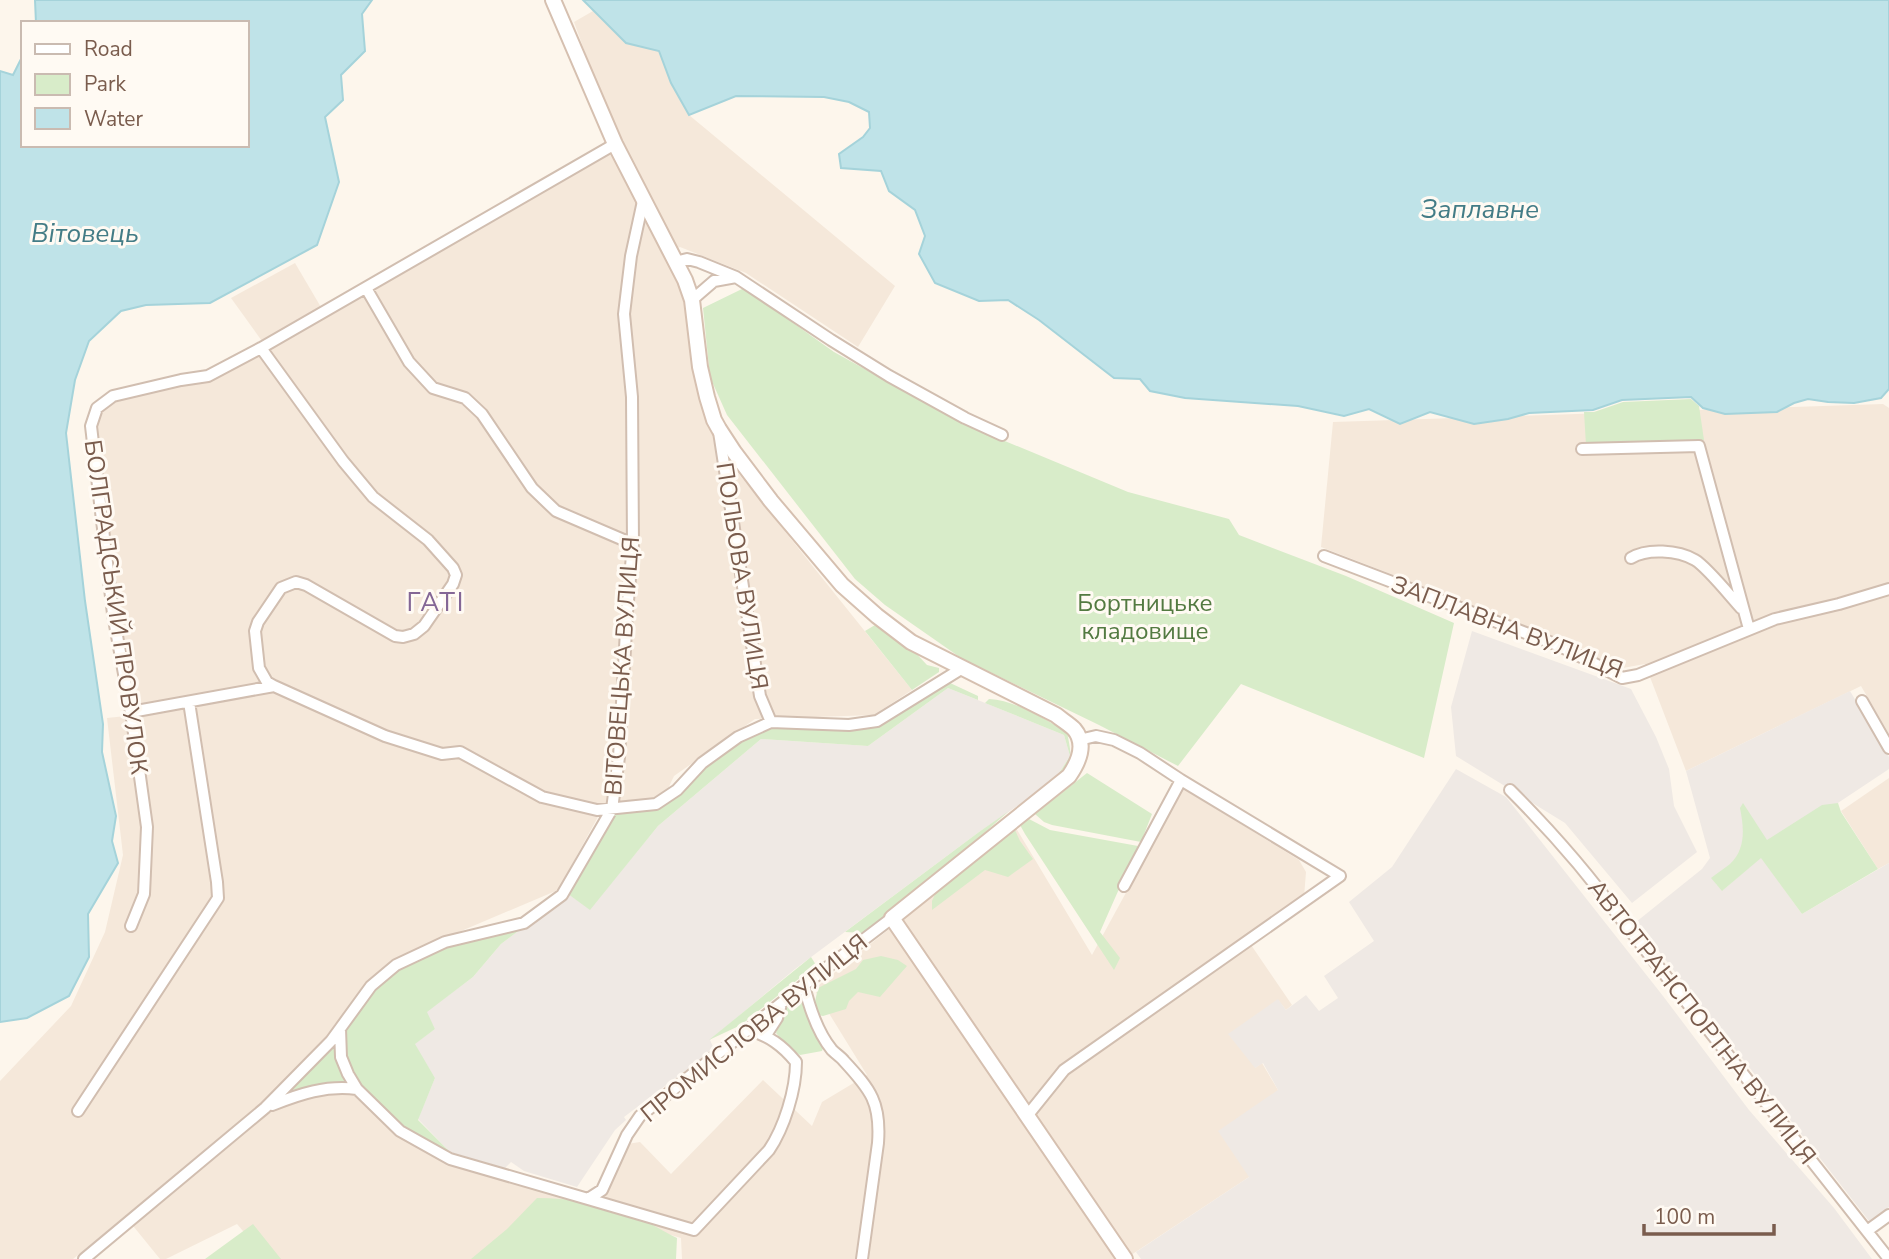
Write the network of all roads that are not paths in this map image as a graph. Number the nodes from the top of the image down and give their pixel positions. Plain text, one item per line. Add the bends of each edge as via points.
1 (553, 0) edge
2 (615, 144) junction
3 (643, 201) junction
4 (675, 262) junction
5 (736, 277) junction
6 (366, 288) junction
7 (692, 300) junction
8 (261, 348) junction
9 (719, 429) junction
10 (1002, 435) dead end
11 (1582, 449) dead end
12 (633, 544) junction
13 (1324, 556) dead end
14 (1631, 558) dead end
15 (1889, 589) edge
16 (1743, 610) junction
17 (1749, 629) junction
18 (961, 668) junction
19 (274, 686) junction
20 (1862, 701) dead end
21 (189, 702) junction
22 (131, 712) junction
23 (771, 722) junction
24 (1079, 740) junction
25 (1889, 748) edge
26 (1181, 780) junction
27 (1510, 790) dead end
28 (612, 809) junction
29 (1124, 886) dead end
30 (892, 918) junction
31 (131, 926) dead end
32 (804, 985) junction
33 (781, 1003) junction
34 (340, 1028) junction
35 (748, 1030) junction
36 (766, 1035) junction
37 (357, 1089) junction
38 (265, 1108) junction
39 (78, 1111) dead end
40 (1027, 1116) junction
41 (589, 1199) junction
42 (1889, 1214) edge
43 (1867, 1231) junction
44 (84, 1259) edge
45 (862, 1259) edge
46 (1125, 1259) edge
47 (1889, 1259) edge

1 - 2 street
2 - 3 street
2 - 6 street, БОЛГРАДСЬКИЙ ПРОВУЛОК
3 - 4 street
3 - 12 street, ВІТОВЕЦЬКА ВУЛИЦЯ via 624,314 632,401
4 - 5 street via 687,259
4 - 7 street
5 - 7 street via 714,281
5 - 10 street via 889,376
6 - 8 street, БОЛГРАДСЬКИЙ ПРОВУЛОК
6 - 12 street via 409,362 433,388 465,398 482,414 532,488 556,511
7 - 9 street via 700,367
8 - 19 street via 373,497 428,540 456,575 424,626 403,637 306,585 288,584 255,631 259,668
8 - 22 street, БОЛГРАДСЬКИЙ ПРОВУЛОК via 208,376 113,396 97,408 91,426 113,614
9 - 18 street via 842,585 911,642
9 - 23 street, ПОЛЬОВА ВУЛИЦЯ via 760,696
11 - 16 street via 1699,446
12 - 28 street, ВІТОВЕЦЬКА ВУЛИЦЯ
13 - 17 street, ЗАПЛАВНА ВУЛИЦЯ via 1560,646 1622,678 1638,676
14 - 16 street via 1650,551 1696,560
15 - 17 street, ЗАПЛАВНА ВУЛИЦЯ
16 - 17 street
18 - 23 street via 877,721 849,725
18 - 24 street via 1056,715 1075,730
19 - 21 street
19 - 28 street via 386,736 442,754 460,752 542,797 597,810
20 - 25 street
21 - 22 street
21 - 39 street via 218,898
22 - 31 street, БОЛГРАДСЬКИЙ ПРОВУЛОК via 147,827 144,894
23 - 28 street via 738,737 656,804
24 - 26 street via 1096,736 1114,740
24 - 30 street, ПРОМИСЛОВА ВУЛИЦЯ via 1078,764 1069,776
26 - 29 street
26 - 40 street via 1340,876 1064,1070
27 - 43 street, АВТОТРАНСПОРТНА ВУЛИЦЯ via 1601,892
28 - 34 street, ВІТОВЕЦЬКА ВУЛИЦЯ via 562,895 524,923 445,942 396,965 371,986
30 - 32 street, ПРОМИСЛОВА ВУЛИЦЯ
30 - 40 street, ПРОМИСЛОВА ВУЛИЦЯ
32 - 33 street, ПРОМИСЛОВА ВУЛИЦЯ
32 - 45 street via 810,1008 832,1049 877,1106 878,1143
33 - 35 street, ПРОМИСЛОВА ВУЛИЦЯ
33 - 36 street
34 - 37 street via 341,1057
34 - 38 street, ВІТОВЕЦЬКА ВУЛИЦЯ
35 - 36 street
35 - 41 street, ПРОМИСЛОВА ВУЛИЦЯ via 640,1116 602,1190
36 - 41 street via 796,1062 780,1130 769,1150 694,1230
37 - 38 street via 317,1090
37 - 41 street via 400,1131 450,1158
38 - 44 street, ВІТОВЕЦЬКА ВУЛИЦЯ
40 - 46 street, ПРОМИСЛОВА ВУЛИЦЯ
42 - 43 street
43 - 47 street, АВТОТРАНСПОРТНА ВУЛИЦЯ

